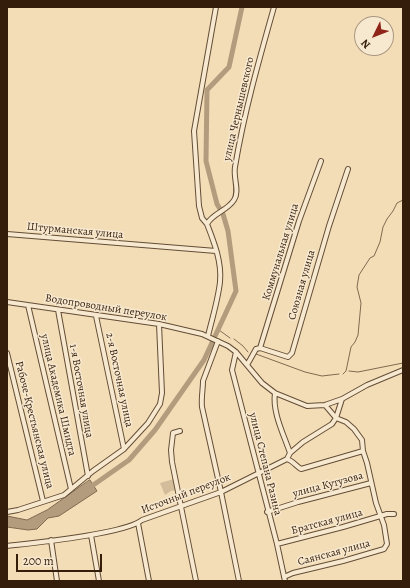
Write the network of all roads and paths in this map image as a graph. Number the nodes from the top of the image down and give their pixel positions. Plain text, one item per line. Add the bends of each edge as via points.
1 (216, 7) edge
2 (274, 7) edge
3 (321, 161) dead end
4 (348, 169) dead end
5 (207, 224) junction
6 (7, 234) edge
7 (216, 251) junction
8 (7, 302) edge
9 (28, 305) junction
10 (58, 310) junction
11 (96, 316) junction
12 (159, 324) junction
13 (208, 336) junction
14 (218, 341) junction
15 (260, 348) junction
16 (236, 352) junction
17 (7, 353) edge
18 (247, 365) junction
19 (403, 370) edge
20 (274, 393) junction
21 (342, 399) junction
22 (325, 405) junction
23 (336, 418) junction
24 (180, 431) dead end
25 (124, 449) junction
26 (363, 451) junction
27 (290, 453) junction
28 (287, 459) junction
29 (259, 474) junction
30 (88, 476) junction
31 (371, 483) junction
32 (71, 489) junction
33 (221, 492) junction
34 (43, 501) junction
35 (181, 507) junction
36 (7, 512) edge
37 (267, 512) junction
38 (394, 514) dead end
39 (381, 516) junction
40 (138, 523) junction
41 (91, 535) junction
42 (51, 540) junction
43 (277, 544) junction
44 (7, 546) edge
45 (285, 579) edge
46 (57, 581) edge
47 (99, 581) edge
48 (149, 581) edge
49 (196, 581) edge
50 (239, 581) edge

1 - 5 street via 194,131 199,206 202,218
2 - 5 street, улица Чернышевского via 254,80 235,169 237,193 234,200
3 - 15 street, Коммунальная улица via 299,221
4 - 15 street, Союзная улица via 292,353 288,356
5 - 7 street
6 - 7 street, Штурманская улица
7 - 13 street via 220,281
8 - 9 street, Водопроводный переулок
9 - 10 street, Водопроводный переулок
9 - 32 street, улица Академика Шмидта
10 - 11 street, Водопроводный переулок
10 - 30 street, 1-я Восточная улица
11 - 12 street, Водопроводный переулок
11 - 25 street, 2-я Восточная улица
12 - 13 street, Водопроводный переулок
12 - 25 street via 162,393 160,404 148,423
13 - 14 street, Водопроводный переулок
14 - 16 street, Водопроводный переулок
14 - 33 street via 204,377 201,401
15 - 18 street via 256,349
16 - 18 street, Водопроводный переулок
16 - 29 street, улица Степана Разина via 232,370
17 - 34 street, Рабоче-Крестьянская улица
18 - 20 street, Водопроводный переулок
19 - 21 street
20 - 22 street via 307,406
20 - 27 street via 278,418
21 - 22 street
21 - 23 street
22 - 23 street
23 - 26 street via 346,422 358,434 362,440
23 - 27 street via 332,424
24 - 35 street via 174,433 171,450
25 - 30 street
26 - 28 street via 301,469
26 - 31 street
27 - 28 street
28 - 29 street, Источный переулок
29 - 33 street, Источный переулок
29 - 37 street, улица Степана Разина
30 - 32 street
31 - 37 street, улица Кутузова
31 - 39 street
32 - 34 street via 64,495
33 - 35 street, Источный переулок
33 - 50 street
34 - 36 street
35 - 40 street, Источный переулок
35 - 49 street
37 - 43 street, улица Степана Разина
38 - 39 street, Братская улица
39 - 43 street, Братская улица
39 - 45 street, Саянская улица via 388,544 384,549 293,573
40 - 41 street, Источный переулок
40 - 48 street
41 - 42 street, Источный переулок
41 - 47 street
42 - 44 street, Источный переулок
42 - 46 street
43 - 45 street, улица Степана Разина

